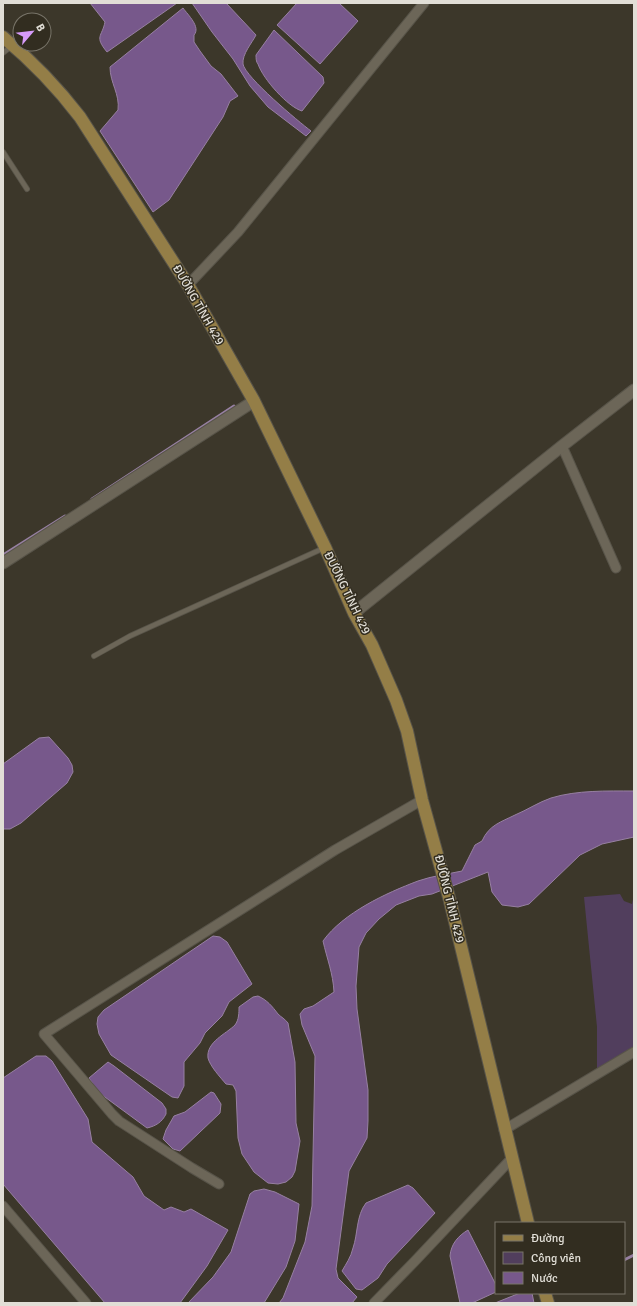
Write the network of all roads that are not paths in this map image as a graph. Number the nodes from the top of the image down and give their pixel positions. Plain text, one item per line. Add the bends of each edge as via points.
1 (424, 3) edge
2 (3, 37) edge
3 (12, 44) edge
4 (12, 46) edge
5 (21, 52) edge
6 (3, 53) edge
7 (3, 152) edge
8 (27, 190) dead end
9 (188, 285) junction
10 (634, 390) edge
11 (254, 401) junction
12 (562, 446) junction
13 (325, 547) junction
14 (3, 563) edge
15 (616, 568) dead end
16 (354, 612) junction
17 (94, 656) dead end
18 (422, 800) junction
19 (634, 1052) edge
20 (504, 1130) junction
21 (512, 1158) junction
22 (219, 1184) dead end
23 (3, 1206) edge
24 (528, 1222) edge
25 (86, 1303) edge
26 (374, 1303) edge

1 - 9 street via 238,232
2 - 3 main road, ĐƯỜNG TỈNH 429
4 - 6 lane
5 - 9 main road, ĐƯỜNG TỈNH 429 via 51,81 80,117
7 - 8 lane
9 - 11 main road, ĐƯỜNG TỈNH 429
10 - 12 street
11 - 13 main road, ĐƯỜNG TỈNH 429
11 - 14 street
12 - 15 street
12 - 16 street
13 - 16 main road, ĐƯỜNG TỈNH 429
13 - 17 lane via 130,636
16 - 18 main road, ĐƯỜNG TỈNH 429 via 372,644 409,738
18 - 20 main road, ĐƯỜNG TỈNH 429 via 450,901
18 - 22 street via 334,850 44,1034 119,1120
19 - 20 street
20 - 21 main road, ĐƯỜNG TỈNH 429
21 - 24 main road, ĐƯỜNG TỈNH 429
21 - 26 street
23 - 25 street

